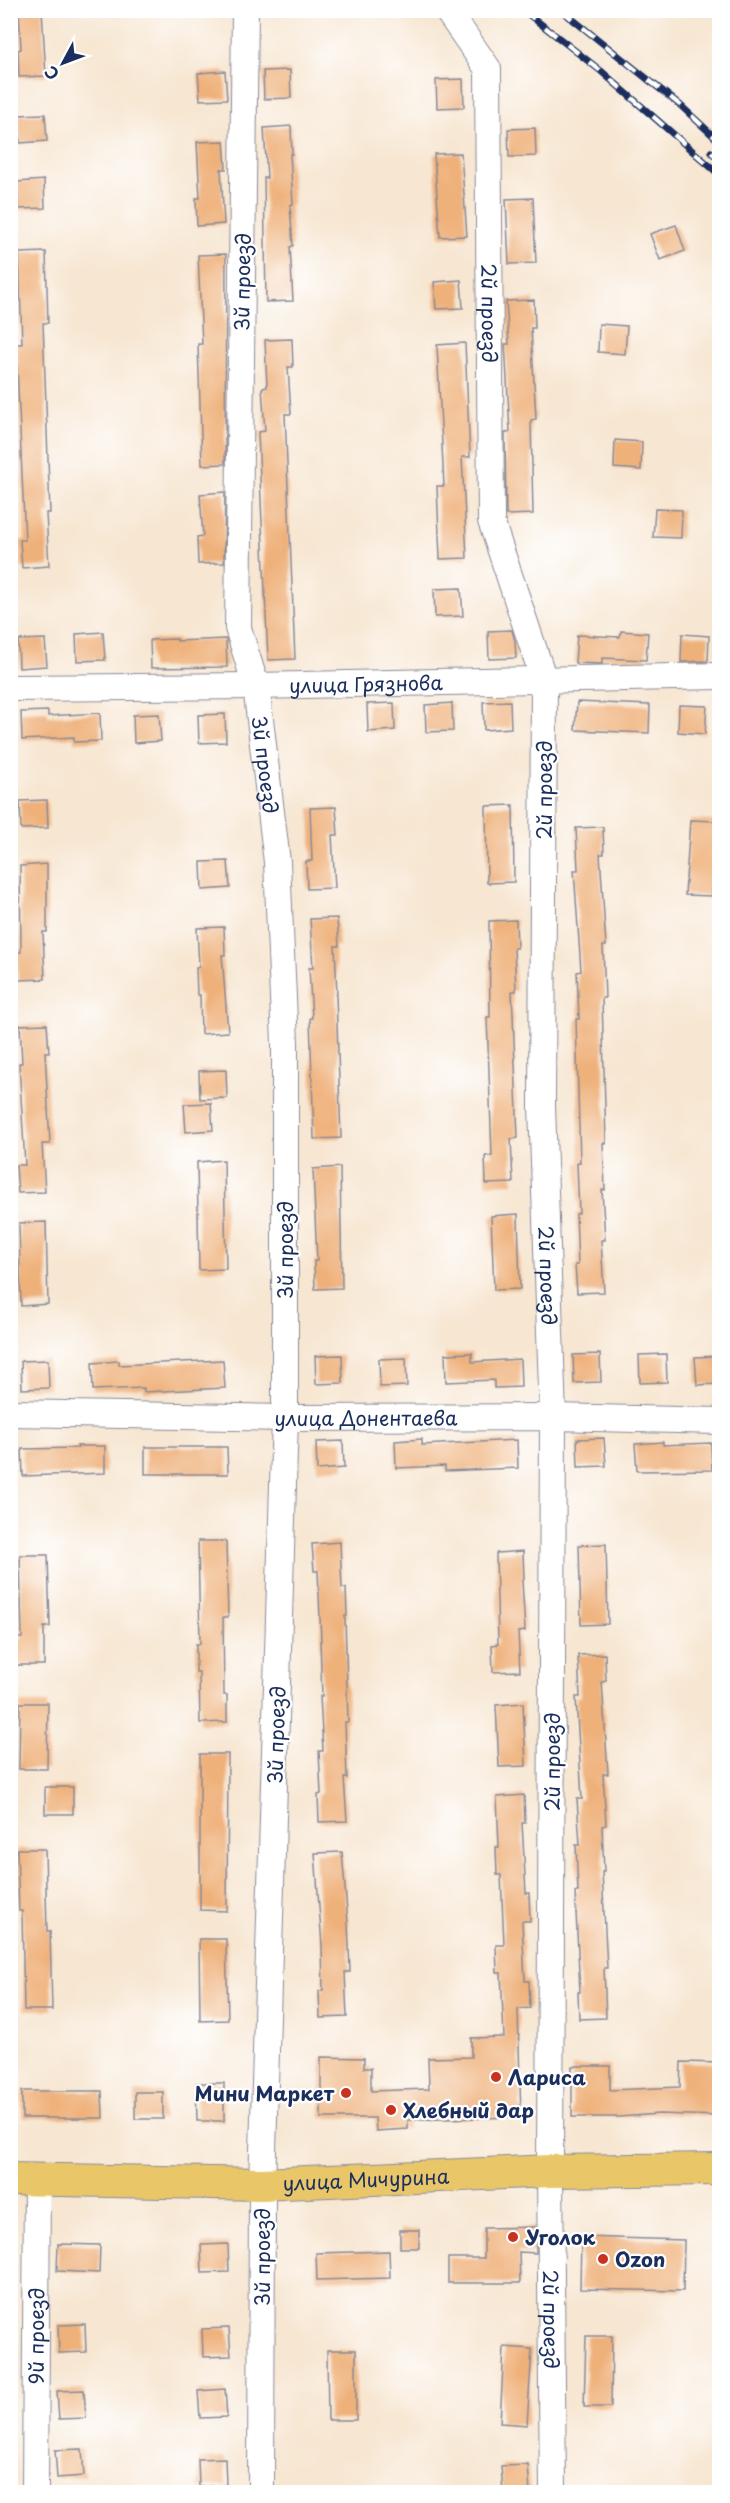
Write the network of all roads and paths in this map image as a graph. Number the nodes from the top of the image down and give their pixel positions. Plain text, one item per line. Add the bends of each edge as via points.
1 (245, 10) edge
2 (447, 10) edge
3 (720, 676) edge
4 (544, 680) junction
5 (256, 686) junction
6 (10, 688) edge
7 (10, 1413) edge
8 (285, 1418) junction
9 (553, 1418) junction
10 (720, 1421) edge
11 (720, 2169) edge
12 (550, 2171) junction
13 (24, 2180) edge
14 (262, 2184) junction
15 (35, 2493) edge
16 (261, 2493) edge
17 (553, 2493) edge

1 - 5 street, 3й проезд via 238,628
2 - 4 street, 2й проезд via 488,69 490,521
3 - 4 street, улица Грязнова
4 - 5 street, улица Грязнова
4 - 9 street, 2й проезд via 542,1106
5 - 6 street, улица Грязнова
5 - 8 street, 3й проезд via 277,862 285,1042
7 - 8 street, улица Донентаева
8 - 9 street, улица Донентаева
8 - 14 street, 3й проезд
9 - 10 street, улица Донентаева
9 - 12 street, 2й проезд
11 - 12 main road, улица Мичурина
12 - 14 main road, улица Мичурина
12 - 17 street, 2й проезд
13 - 14 main road, улица Мичурина
13 - 15 street, 9й проезд
14 - 16 street, 3й проезд

